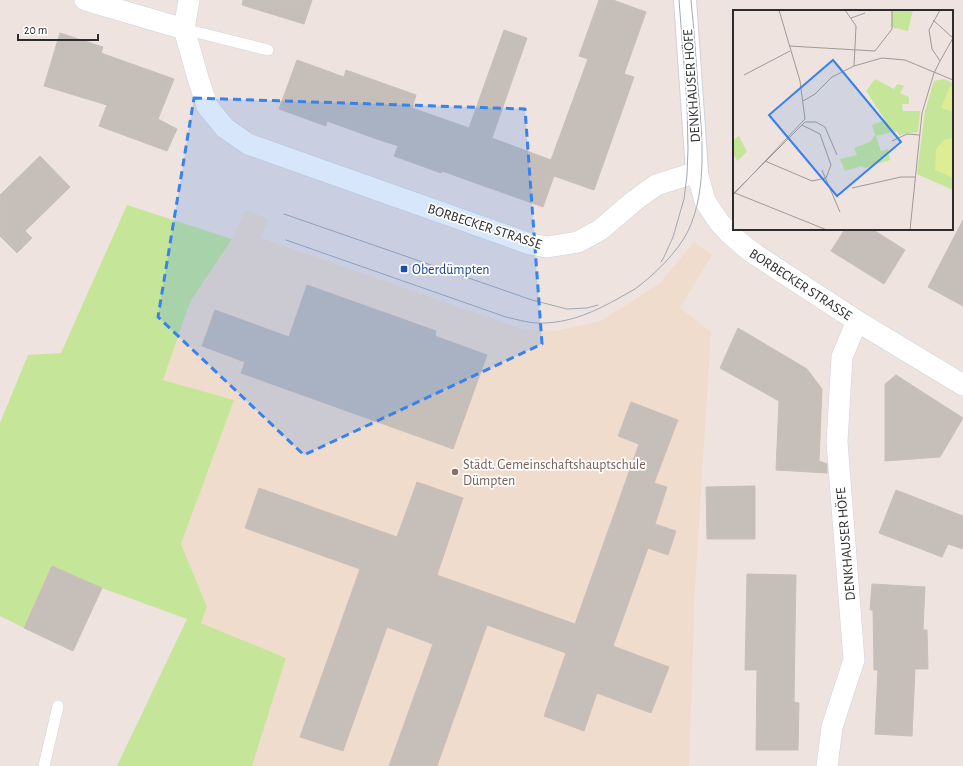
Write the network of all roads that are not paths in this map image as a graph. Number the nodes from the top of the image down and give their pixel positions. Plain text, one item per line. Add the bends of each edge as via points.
1 (85, 0) edge
2 (189, 0) edge
3 (685, 0) edge
4 (184, 29) junction
5 (268, 50) dead end
6 (697, 172) junction
7 (857, 321) junction
8 (963, 385) edge
9 (58, 706) dead end
10 (44, 766) edge
11 (828, 766) edge

1 - 4 street
2 - 4 street
3 - 6 street, DENKHAUSER HÖFE
4 - 5 lane
4 - 6 street, BORBECKER STRASSE via 208,106 225,128 248,144 530,244 547,247 578,242 600,230 656,185
6 - 7 street, BORBECKER STRASSE via 704,201 729,233 756,255
7 - 8 street, BORBECKER STRASSE
7 - 11 street, DENKHAUSER HÖFE via 842,357 837,442 854,660 832,727
9 - 10 lane

